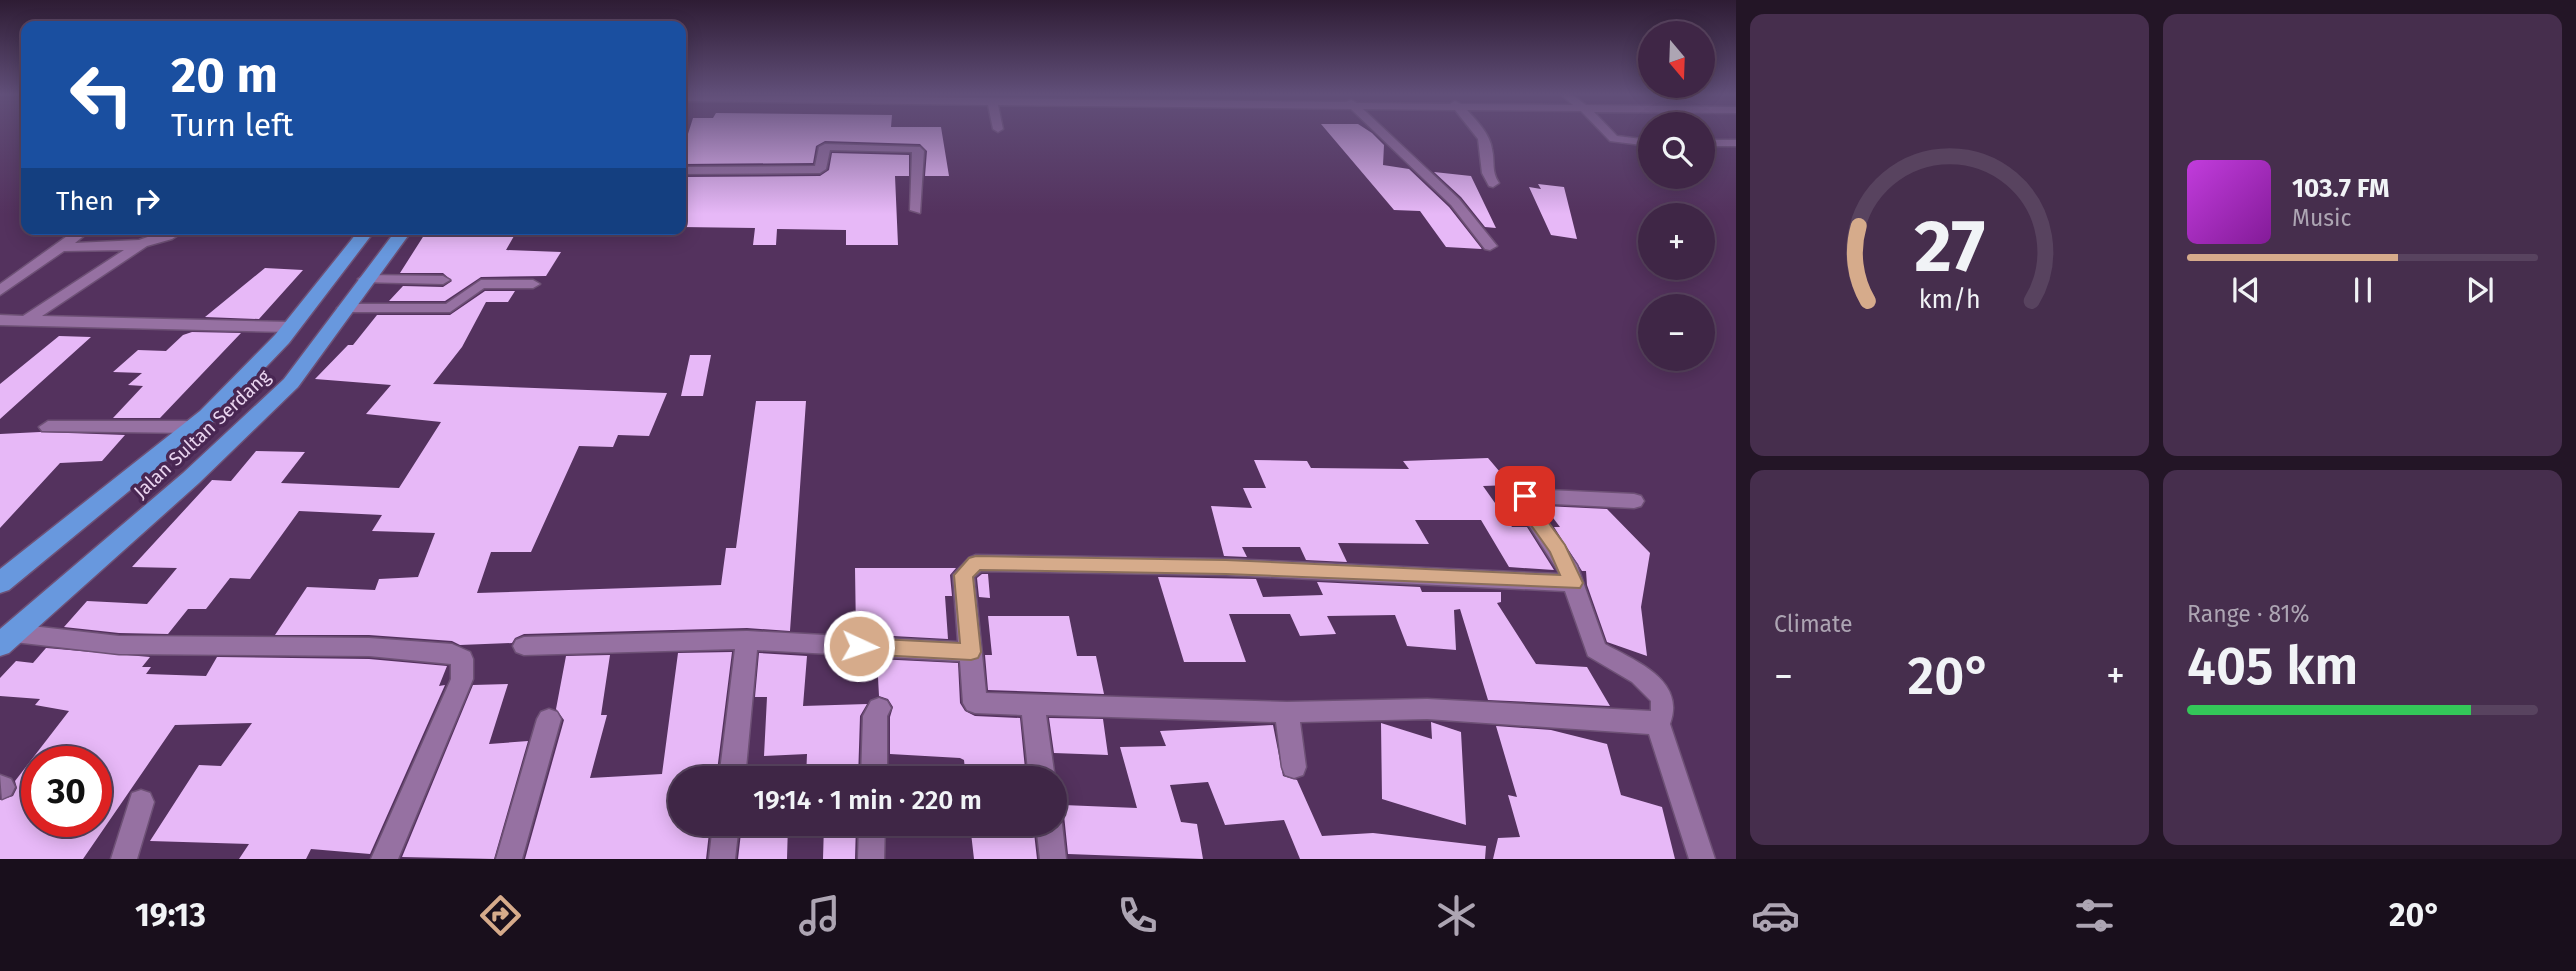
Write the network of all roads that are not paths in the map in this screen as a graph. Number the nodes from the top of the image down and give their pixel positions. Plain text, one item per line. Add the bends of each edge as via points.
1 (1384, 134) edge
2 (1480, 134) edge
3 (1610, 134) edge
4 (1638, 142) edge
5 (1715, 143) edge
6 (1736, 143) edge
7 (686, 171) edge
8 (1493, 183) dead end
9 (916, 211) dead end
10 (78, 235) edge
11 (169, 235) edge
12 (363, 235) edge
13 (400, 235) edge
14 (141, 245) junction
15 (1490, 246) dead end
16 (63, 247) junction
17 (365, 279) junction
18 (443, 279) dead end
19 (533, 284) dead end
20 (0, 291) edge
21 (344, 308) junction
22 (0, 320) edge
23 (27, 320) junction
24 (290, 327) junction
25 (48, 427) dead end
26 (193, 428) junction
27 (1634, 501) dead end
28 (0, 583) edge
29 (1573, 583) junction
30 (7, 639) edge
31 (747, 640) junction
32 (524, 646) dead end
33 (971, 652) junction
34 (1033, 707) junction
35 (879, 708) dead end
36 (1287, 712) junction
37 (549, 719) dead end
38 (1658, 724) junction
39 (733, 766) edge
40 (874, 766) edge
41 (1040, 766) edge
42 (1294, 767) dead end
43 (141, 802) dead end
44 (725, 836) edge
45 (872, 836) edge
46 (1050, 836) edge
47 (124, 859) edge
48 (384, 859) edge
49 (509, 859) edge
50 (722, 859) edge
51 (871, 859) edge
52 (1053, 859) edge
53 (1702, 859) edge

1 - 15 street via 1455,202
2 - 8 street via 1487,152 1485,171
3 - 4 street via 1614,139
5 - 6 street
7 - 9 street via 820,169 825,147 916,149
10 - 16 street
11 - 14 street
12 - 24 highway, Jalan Sultan Serdang
13 - 17 highway, Jalan Sultan Serdang
14 - 16 street
14 - 23 street
16 - 20 street
17 - 18 street
17 - 21 highway, Jalan Sultan Serdang
19 - 21 street via 481,284 450,308
21 - 30 highway, Jalan Sultan Serdang via 310,360 270,404
22 - 23 street
23 - 24 street
24 - 26 highway, Jalan Sultan Serdang via 259,365
25 - 26 street
26 - 28 highway, Jalan Sultan Serdang
27 - 29 street via 1525,496 1523,501 1558,550
29 - 33 street via 1226,567 976,563 963,575
29 - 38 street via 1596,650 1640,675 1662,697
30 - 48 street via 453,653 462,659 462,679
31 - 32 street
31 - 33 street
31 - 39 street
33 - 34 street via 975,703
34 - 36 street
34 - 41 street
35 - 40 street
36 - 38 street via 1427,709
36 - 42 street
37 - 49 street
38 - 53 street
43 - 47 street
44 - 50 street
45 - 51 street
46 - 52 street

